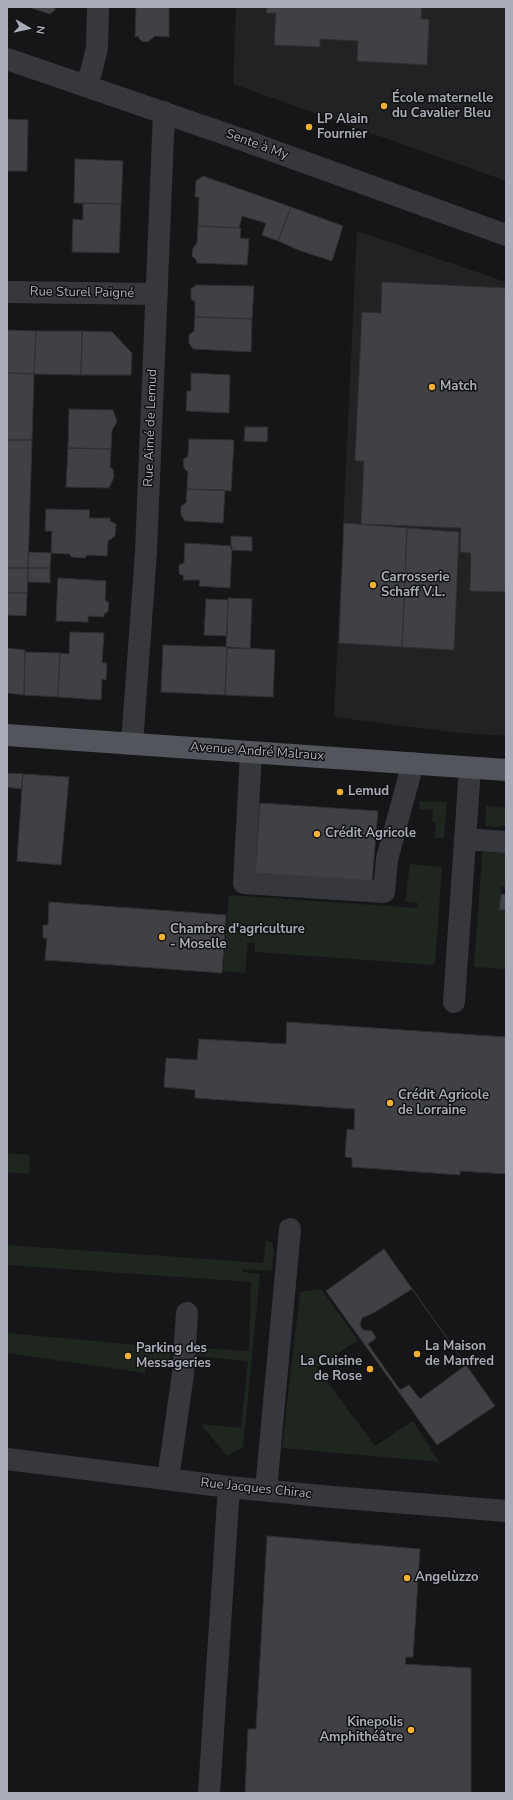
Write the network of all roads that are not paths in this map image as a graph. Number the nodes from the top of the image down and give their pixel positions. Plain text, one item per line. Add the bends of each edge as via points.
1 (98, 7) edge
2 (7, 59) edge
3 (85, 85) junction
4 (164, 112) junction
5 (506, 235) edge
6 (7, 292) edge
7 (157, 294) junction
8 (7, 735) edge
9 (132, 744) junction
10 (251, 752) junction
11 (413, 763) junction
12 (470, 768) junction
13 (506, 770) edge
14 (465, 839) junction
15 (506, 842) edge
16 (454, 1002) dead end
17 (290, 1229) dead end
18 (187, 1313) dead end
19 (7, 1459) edge
20 (168, 1479) junction
21 (229, 1487) junction
22 (266, 1490) junction
23 (506, 1510) edge
24 (209, 1793) edge

1 - 3 street via 97,48
2 - 3 street, Sente à My
3 - 4 street, Sente à My
4 - 5 street, Sente à My
4 - 7 street, Rue Aimé de Lemud
6 - 7 street, Rue Sturel Paigné
7 - 9 street, Rue Aimé de Lemud via 146,552
8 - 9 main road, Avenue André Malraux
9 - 10 main road, Avenue André Malraux
10 - 11 main road, Avenue André Malraux
10 - 11 street via 244,883 384,892 387,859
11 - 12 main road, Avenue André Malraux
12 - 13 main road, Avenue André Malraux
12 - 14 street
14 - 15 street
14 - 16 street
17 - 22 street
18 - 20 street via 183,1374
19 - 20 street, Rue Jacques Chirac
20 - 21 street, Rue Jacques Chirac
21 - 22 street, Rue Jacques Chirac
21 - 24 street
22 - 23 street, Rue Jacques Chirac

